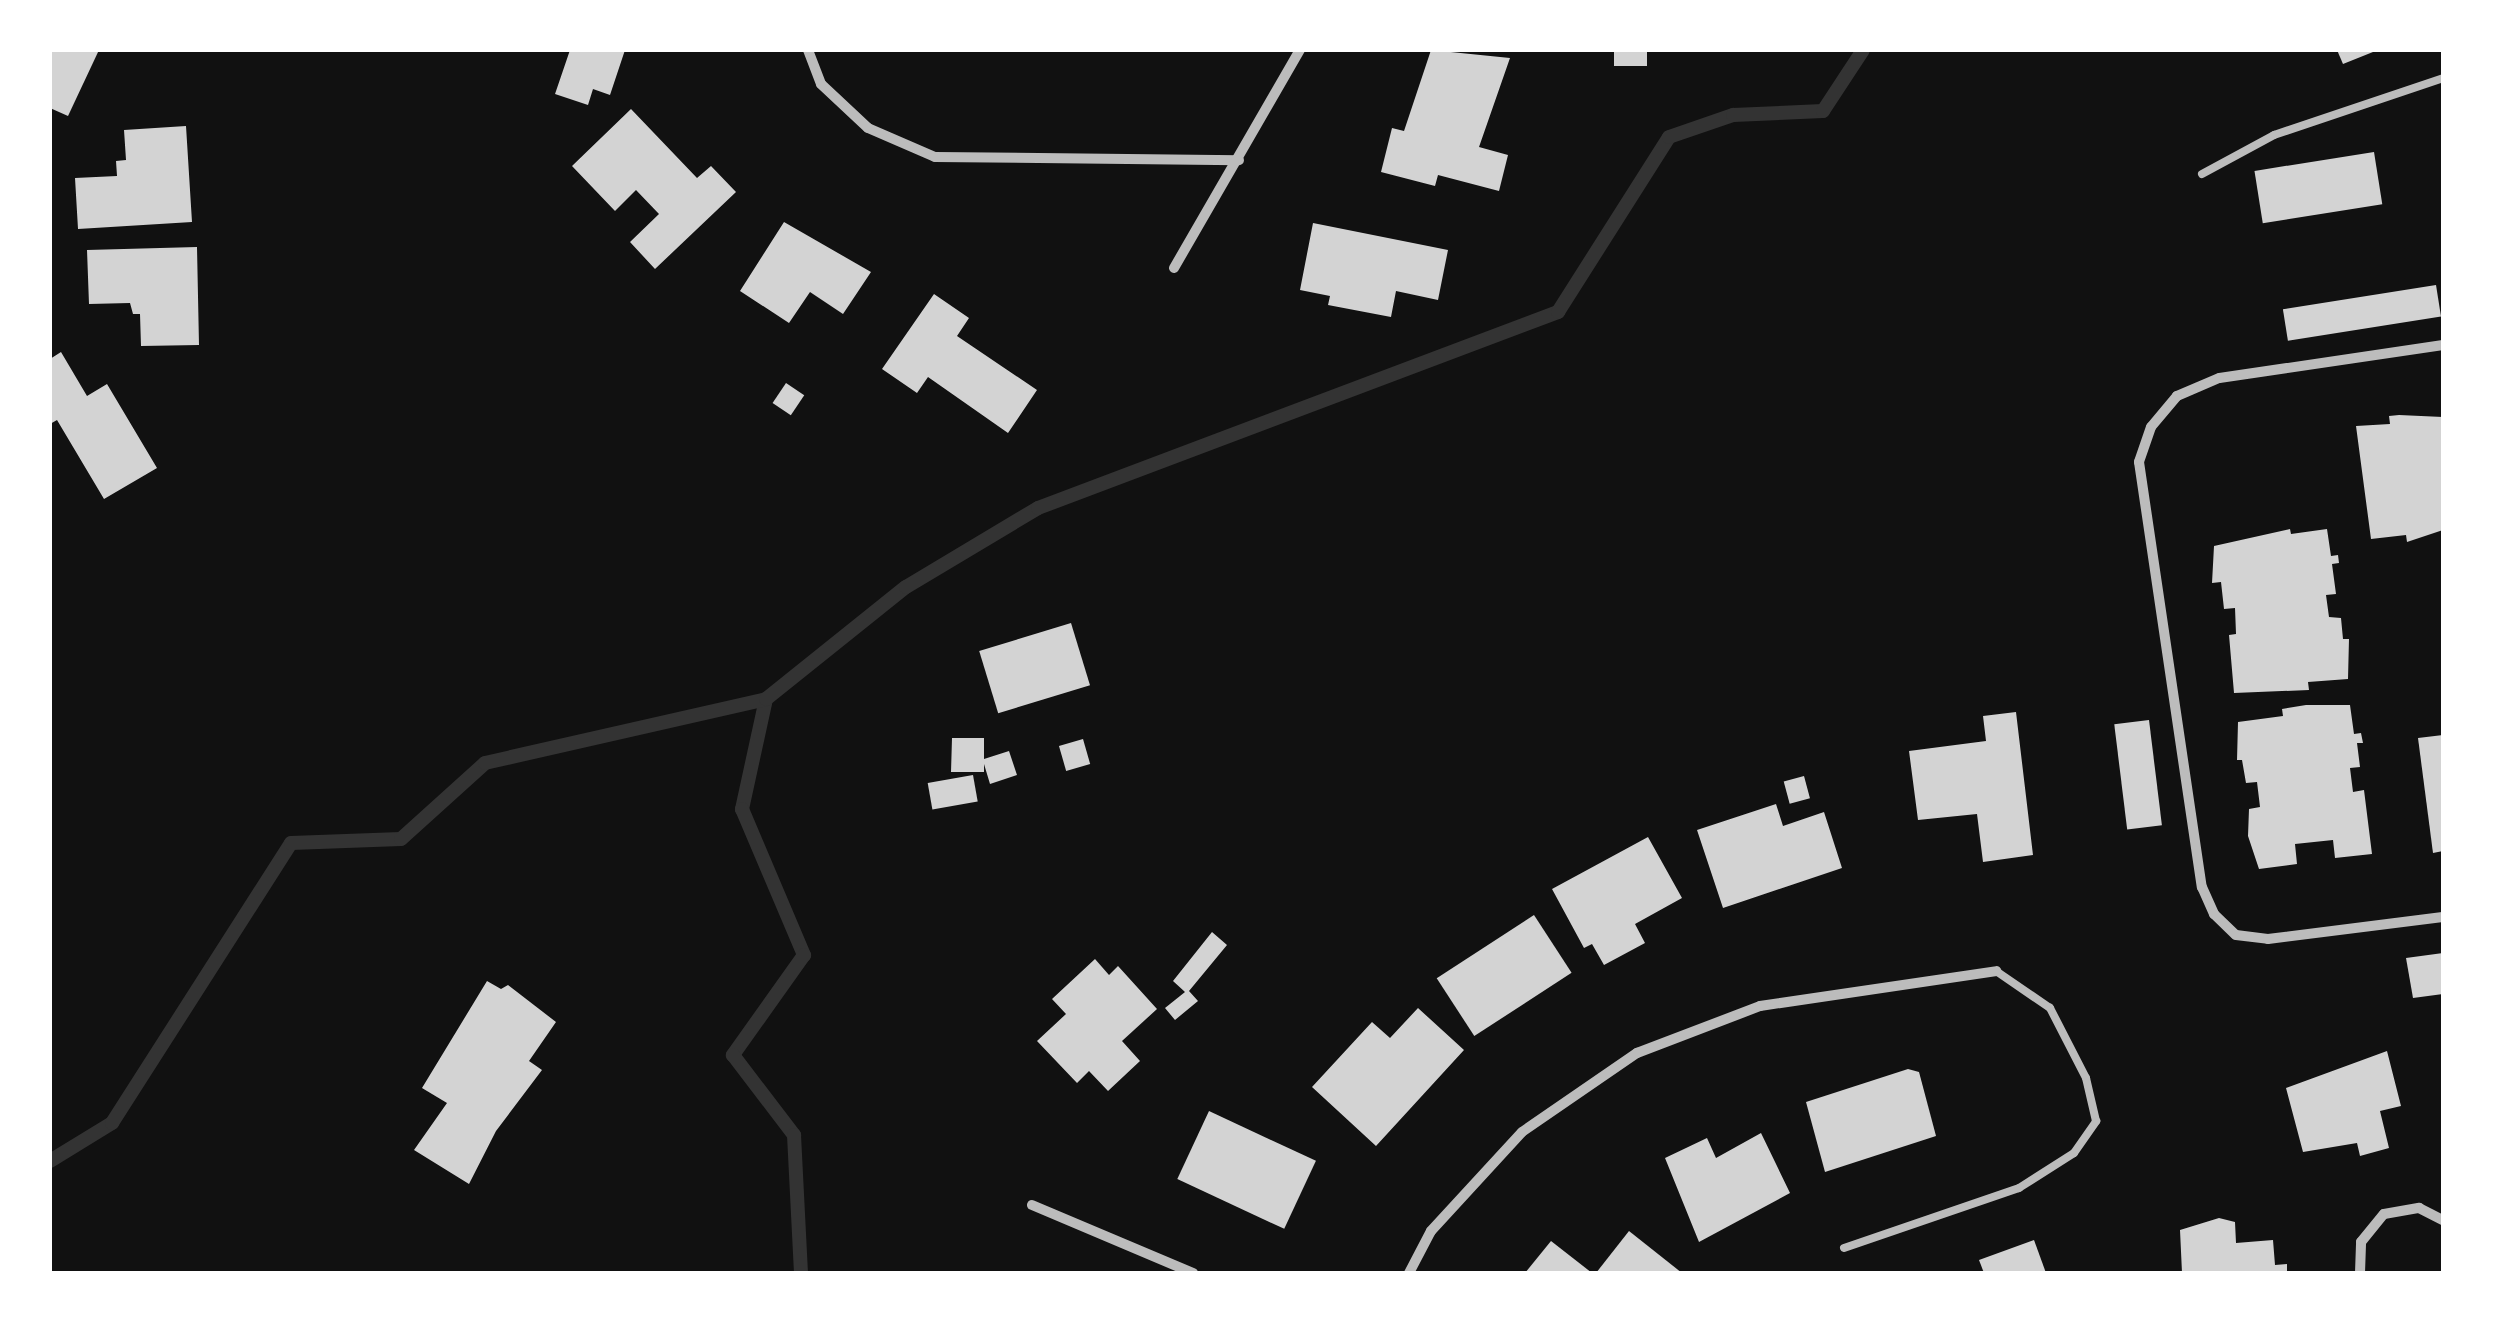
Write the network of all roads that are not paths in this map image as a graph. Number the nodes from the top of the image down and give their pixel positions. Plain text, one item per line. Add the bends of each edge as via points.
1 (808, 50) edge
2 (1300, 50) edge
3 (2443, 78) edge
4 (1239, 160) junction
5 (2202, 174) dead end
6 (1174, 268) dead end
7 (2443, 346) edge
8 (2443, 917) edge
9 (1996, 970) joint
10 (1032, 1205) dead end
11 (2443, 1220) edge
12 (1844, 1248) dead end
13 (1192, 1273) edge
14 (1409, 1273) edge
15 (2360, 1273) edge

1 - 4 street via 821,84 868,128 934,157
2 - 4 street
3 - 5 lane via 2274,135
4 - 6 street
7 - 8 street via 2219,378 2177,396 2151,427 2139,462 2202,888 2214,914 2236,935 2305,938
9 - 12 lane via 2050,1008 2086,1078 2096,1121 2074,1154 2019,1188
9 - 14 street via 1760,1006 1637,1053 1522,1132 1430,1231
10 - 13 street
11 - 15 street via 2420,1208 2384,1214 2361,1242

